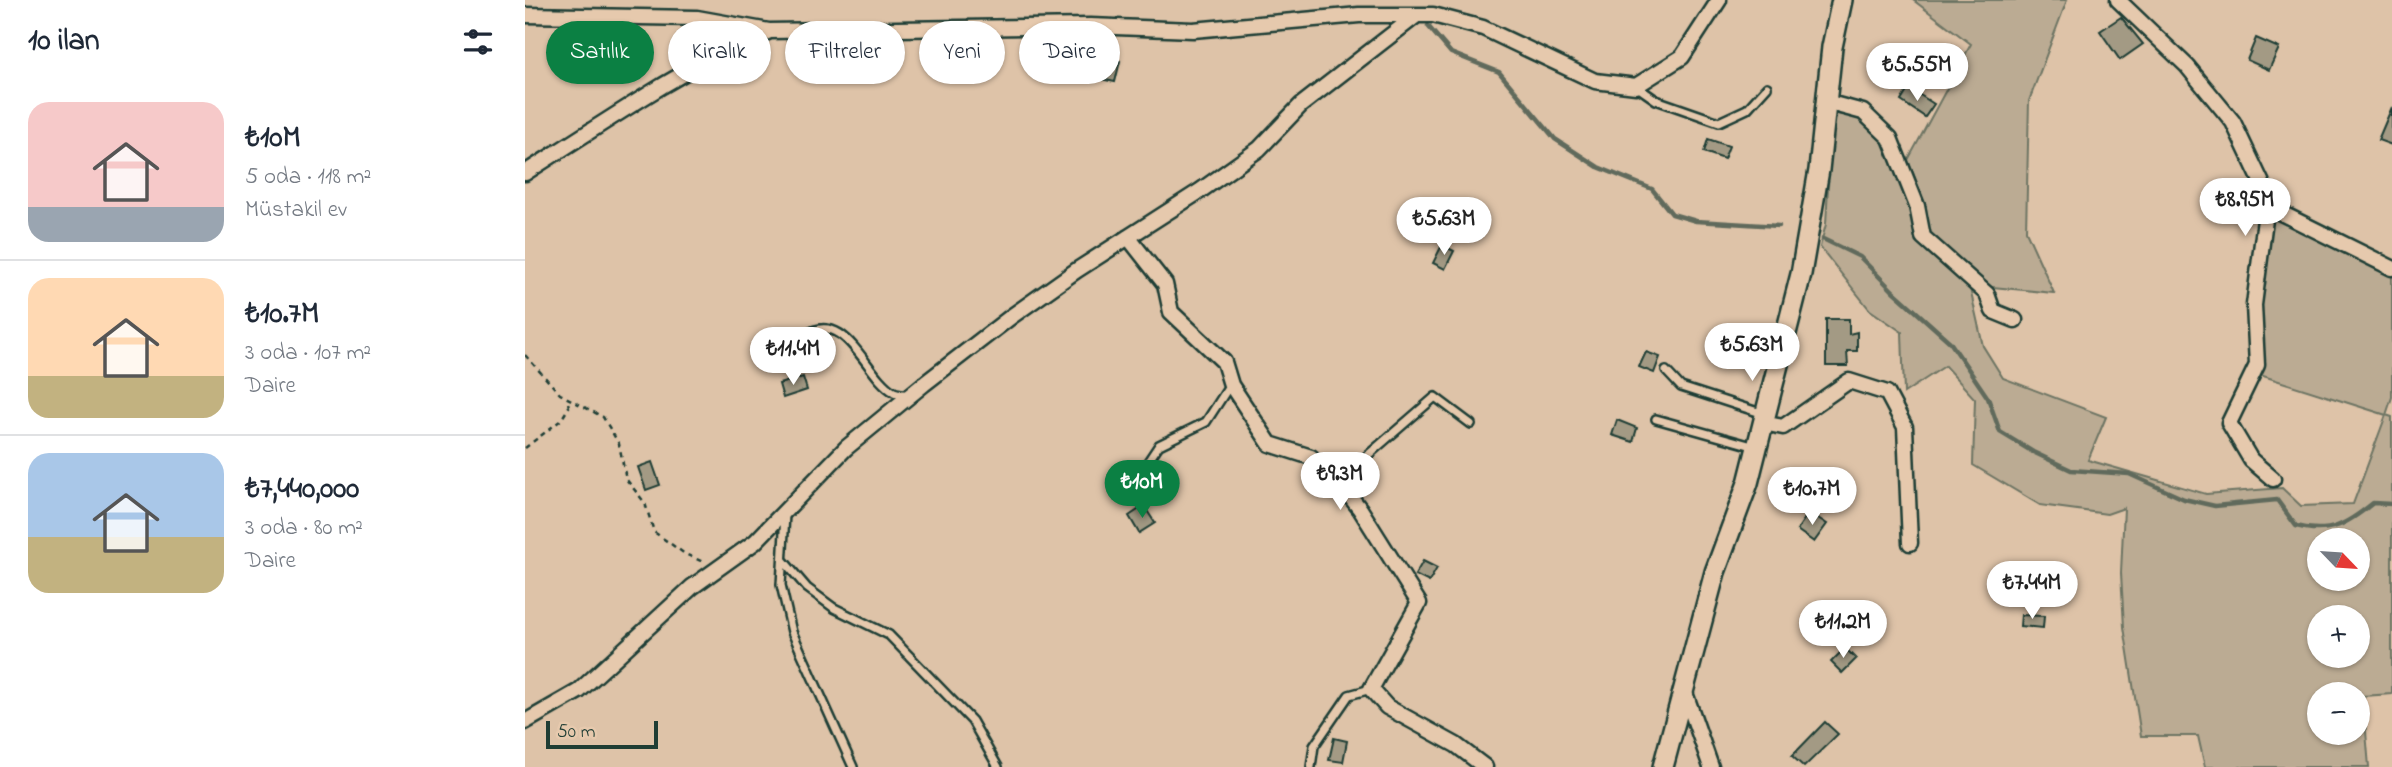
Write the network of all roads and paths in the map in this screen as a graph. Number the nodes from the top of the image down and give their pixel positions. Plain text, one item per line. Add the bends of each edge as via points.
1 (1720, 0) edge
2 (1842, 0) edge
3 (2117, 0) edge
4 (525, 15) edge
5 (1417, 15) junction
6 (714, 21) edge
7 (1005, 28) edge
8 (919, 29) edge
9 (771, 31) edge
10 (668, 83) edge
11 (1636, 86) junction
12 (1767, 87) dead end
13 (1826, 102) junction
14 (525, 173) edge
15 (2267, 206) junction
16 (1128, 237) junction
17 (2392, 268) edge
18 (2015, 320) dead end
19 (525, 355) edge
20 (791, 363) dead end
21 (1666, 371) dead end
22 (1231, 385) junction
23 (911, 395) junction
24 (567, 398) junction
25 (1764, 418) junction
26 (1656, 419) dead end
27 (1471, 424) dead end
28 (1756, 447) junction
29 (525, 448) edge
30 (1139, 475) dead end
31 (2273, 479) dead end
32 (1338, 481) junction
33 (785, 509) junction
34 (1910, 543) dead end
35 (783, 560) junction
36 (718, 568) junction
37 (1371, 689) junction
38 (1684, 690) junction
39 (525, 722) edge
40 (853, 767) edge
41 (998, 767) edge
42 (1311, 767) edge
43 (1485, 767) edge
44 (1663, 767) edge
45 (1711, 767) edge

1 - 11 street via 1682,57
2 - 13 street
3 - 15 street via 2187,66 2233,122 2268,196
4 - 6 street
5 - 7 street via 1359,15 1193,30
5 - 11 street via 1483,28 1595,82
5 - 16 street via 1301,105 1259,149
8 - 9 street
10 - 14 street
11 - 12 lane via 1656,100 1719,122 1747,109
13 - 18 street via 1863,112 1890,138 1917,206 1923,237 1987,293 1993,311
13 - 25 street via 1801,274
15 - 17 street
15 - 31 street via 2254,305 2257,365 2229,423 2251,460
16 - 22 street via 1165,284 1171,312 1224,362
16 - 23 street via 1012,316
19 - 24 path
20 - 23 lane via 791,349 802,337 829,329 848,340 881,382 895,393
21 - 25 lane via 1681,387
22 - 30 lane via 1206,422 1159,445
22 - 32 street via 1270,444 1311,457
23 - 33 street via 846,448
24 - 29 path via 569,407 561,420
24 - 36 path via 603,417 619,444 626,479 645,503 654,532 685,554
25 - 28 street
25 - 34 street via 1783,427 1849,380 1887,393 1905,427
26 - 28 lane
27 - 32 lane via 1434,397
28 - 38 street via 1748,483 1715,572
32 - 37 street via 1419,603
33 - 35 lane
33 - 36 street via 755,542
35 - 40 lane via 781,585 792,632
35 - 41 lane via 807,588 834,608 888,635 972,721
36 - 39 street via 579,691
37 - 42 lane via 1349,695 1314,746
37 - 43 street via 1387,707
38 - 44 street
38 - 45 street

